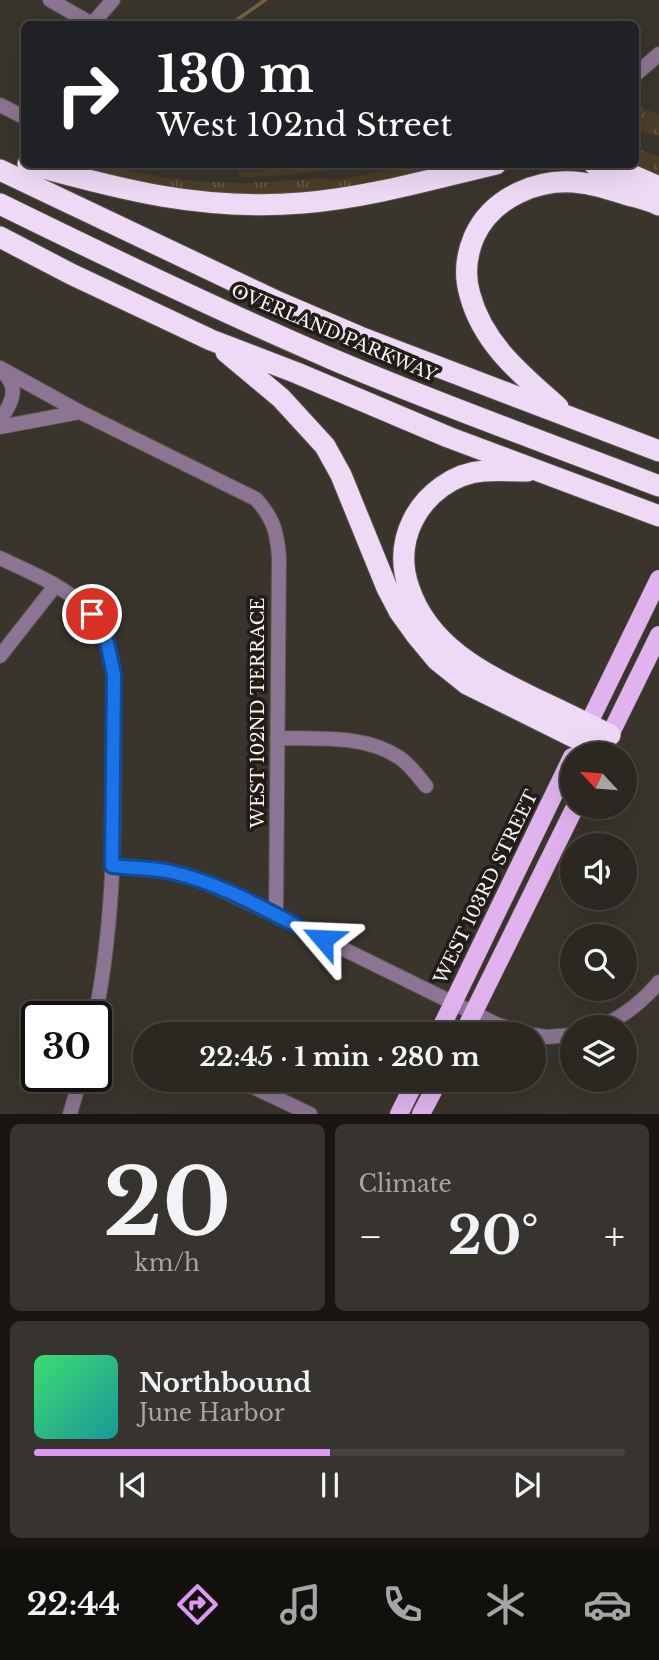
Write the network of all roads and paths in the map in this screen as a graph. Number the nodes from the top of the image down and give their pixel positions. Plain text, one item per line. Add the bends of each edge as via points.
1 (50, 0) edge
2 (113, 0) edge
3 (87, 21) edge
4 (95, 21) edge
5 (659, 54) edge
6 (639, 72) edge
7 (0, 105) edge
8 (21, 116) edge
9 (0, 157) edge
10 (21, 163) edge
11 (41, 168) edge
12 (479, 168) edge
13 (611, 168) edge
14 (0, 170) edge
15 (659, 187) edge
16 (0, 204) edge
17 (659, 205) edge
18 (0, 237) edge
19 (211, 340) junction
20 (1, 369) edge
21 (80, 412) junction
22 (567, 416) junction
23 (0, 419) edge
24 (0, 427) edge
25 (659, 451) edge
26 (541, 471) junction
27 (659, 486) edge
28 (659, 516) edge
29 (0, 558) edge
30 (657, 583) edge
31 (55, 586) junction
32 (659, 635) edge
33 (0, 656) edge
34 (277, 738) junction
35 (575, 742) edge
36 (576, 742) edge
37 (580, 742) edge
38 (606, 742) edge
39 (560, 783) edge
40 (426, 786) dead end
41 (569, 819) edge
42 (112, 866) junction
43 (276, 915) junction
44 (659, 982) edge
45 (98, 1001) edge
46 (454, 1003) junction
47 (474, 1013) junction
48 (623, 1015) edge
49 (444, 1022) edge
50 (469, 1022) edge
51 (492, 1022) edge
52 (77, 1092) edge
53 (264, 1092) edge
54 (410, 1092) edge
55 (433, 1092) edge
56 (71, 1114) edge
57 (310, 1114) edge
58 (399, 1114) edge
59 (421, 1114) edge

1 - 3 street
2 - 4 street
5 - 6 street
7 - 8 street
9 - 10 highway
11 - 12 highway via 174,199 271,204 366,194
13 - 15 highway
14 - 22 highway, OVERLAND PARKWAY via 278,302
16 - 27 highway, OVERLAND PARKWAY via 191,297 335,360
17 - 22 highway via 579,182 548,184 511,196 492,211 477,232 468,256 467,283 481,324 506,360
18 - 19 highway
19 - 26 highway
19 - 35 highway via 281,398 325,446 399,611 437,660 467,684
20 - 21 street
20 - 23 street via 12,385 12,398
21 - 24 street
21 - 34 street, WEST 102ND TERRACE via 241,490 268,512 279,557
22 - 25 highway, OVERLAND PARKWAY
26 - 28 highway
26 - 36 highway via 482,471 442,486 421,506 410,527 404,569 414,601 433,631 456,654
29 - 31 street
30 - 37 main road, WEST 103RD STREET
31 - 33 street
31 - 42 street via 92,614 111,653
32 - 38 main road
34 - 40 street via 347,739 376,746 401,759
34 - 43 street, WEST 102ND TERRACE
39 - 46 main road, WEST 103RD STREET
41 - 47 main road
42 - 43 street via 196,878
42 - 45 street via 108,940
43 - 46 street
44 - 48 street
46 - 47 street
46 - 49 main road, WEST 103RD STREET
47 - 50 main road
47 - 51 street
52 - 56 street
53 - 57 street
54 - 58 main road
55 - 59 main road

